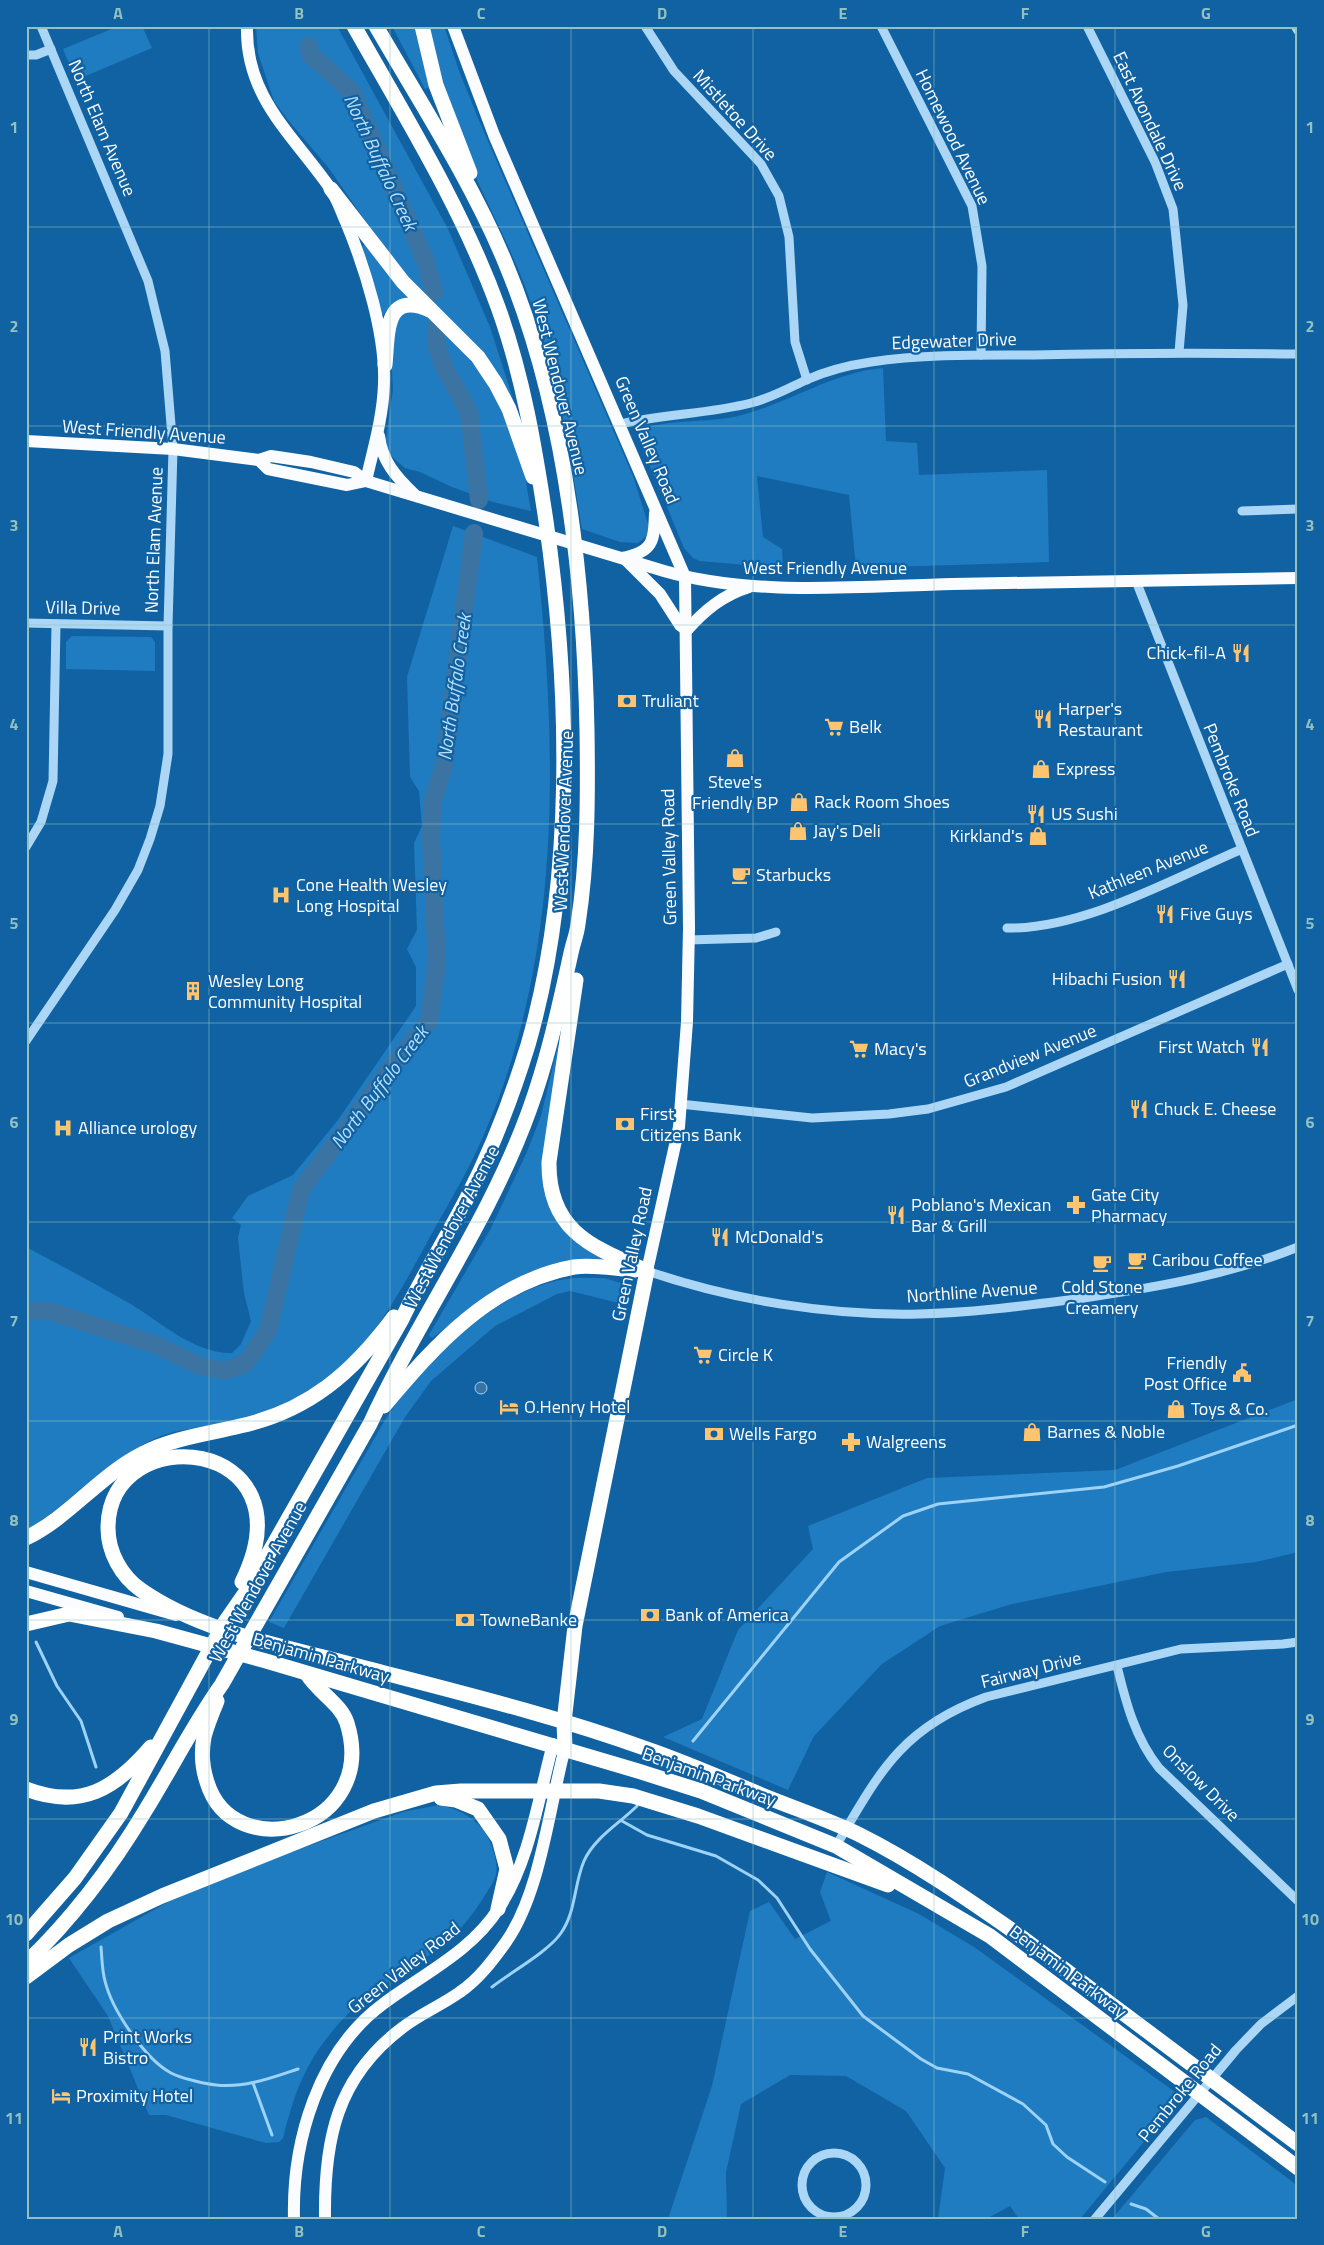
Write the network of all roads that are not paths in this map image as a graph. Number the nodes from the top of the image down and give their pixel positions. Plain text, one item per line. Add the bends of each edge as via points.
1 (41, 26) edge
2 (247, 26) edge
3 (354, 26) edge
4 (376, 26) edge
5 (422, 26) edge
6 (453, 26) edge
7 (645, 26) edge
8 (882, 26) edge
9 (1087, 26) edge
10 (1295, 26) edge
11 (1298, 31) edge
12 (51, 49) junction
13 (26, 55) edge
14 (331, 189) junction
15 (489, 224) junction
16 (431, 311) junction
17 (1178, 352) junction
18 (1298, 354) edge
19 (981, 355) junction
20 (385, 365) junction
21 (807, 380) junction
22 (620, 424) junction
23 (378, 430) junction
24 (26, 441) edge
25 (173, 449) junction
26 (366, 481) junction
27 (416, 496) junction
28 (655, 506) junction
29 (1298, 509) edge
30 (1242, 511) dead end
31 (545, 515) junction
32 (624, 559) junction
33 (685, 577) junction
34 (1298, 578) edge
35 (1136, 581) junction
36 (755, 586) junction
37 (26, 623) edge
38 (56, 624) junction
39 (168, 626) junction
40 (687, 630) junction
41 (26, 847) edge
42 (1242, 849) junction
43 (578, 927) junction
44 (1007, 928) dead end
45 (776, 932) dead end
46 (688, 940) junction
47 (1288, 964) junction
48 (1298, 990) edge
49 (26, 1041) edge
50 (680, 1104) junction
51 (1298, 1247) edge
52 (647, 1271) junction
53 (418, 1284) junction
54 (370, 1424) junction
55 (26, 1538) edge
56 (26, 1572) edge
57 (26, 1591) edge
58 (197, 1621) junction
59 (225, 1622) junction
60 (26, 1624) edge
61 (156, 1631) junction
62 (1298, 1642) edge
63 (1116, 1666) junction
64 (307, 1674) junction
65 (222, 1684) junction
66 (564, 1722) junction
67 (165, 1730) junction
68 (559, 1746) junction
69 (551, 1776) junction
70 (26, 1788) edge
71 (405, 1802) junction
72 (846, 1829) junction
73 (836, 1846) junction
74 (931, 1901) junction
75 (1298, 1901) edge
76 (498, 1909) junction
77 (26, 1934) edge
78 (26, 1963) edge
79 (26, 1977) edge
80 (1298, 1996) edge
81 (1211, 2080) junction
82 (1198, 2094) junction
83 (1298, 2144) edge
84 (1298, 2168) edge
85 (830, 2218) edge
86 (294, 2219) edge
87 (325, 2219) edge
88 (1095, 2219) edge

1 - 12 street, North Elam Avenue
2 - 14 main road via 252,68 266,102
3 - 31 highway, West Wendover Avenue via 458,213 495,300 523,390
4 - 15 highway, West Wendover Avenue
5 - 15 highway via 436,85
6 - 22 main road, Green Valley Road via 494,135
7 - 21 street, Mistletoe Drive via 674,71 761,164 779,196 790,237 795,342
8 - 19 street, Homewood Avenue via 972,206 982,266
9 - 17 street, East Avondale Drive via 1155,162 1173,209 1183,305
10 - 11 street
12 - 13 street
12 - 25 street, North Elam Avenue via 148,281 165,351
14 - 16 highway via 403,282
14 - 20 main road via 365,270
15 - 43 highway, West Wendover Avenue via 536,352 556,434 572,528 584,637 588,768
16 - 20 highway via 413,304 393,312
16 - 31 highway via 473,351 496,384 522,442
17 - 18 street, Edgewater Drive
17 - 19 street, Edgewater Drive
19 - 21 street, Edgewater Drive via 873,361 850,365
20 - 23 main road
21 - 22 street, Edgewater Drive via 780,394 745,405
22 - 28 main road, Green Valley Road
23 - 26 main road
23 - 27 main road via 387,463
24 - 25 main road, West Friendly Avenue
25 - 26 main road, West Friendly Avenue via 259,460 272,456 311,462 354,472
25 - 39 street, North Elam Avenue
26 - 27 main road, West Friendly Avenue
27 - 32 main road, West Friendly Avenue
28 - 32 main road via 651,544 642,553
28 - 33 main road, Green Valley Road
29 - 30 street
31 - 53 highway, West Wendover Avenue via 560,659 563,790 561,849 549,952 528,1045 504,1113 467,1198
32 - 33 main road, West Friendly Avenue
32 - 40 main road via 661,595 680,625
33 - 36 main road, West Friendly Avenue
33 - 40 main road, Green Valley Road
34 - 35 main road, West Friendly Avenue
35 - 36 main road, West Friendly Avenue via 874,587
35 - 42 street, Pembroke Road
36 - 40 main road via 719,600
37 - 38 street, Villa Drive
38 - 39 street, Villa Drive
38 - 41 street via 53,781 41,822
39 - 49 street, North Elam Avenue via 168,754 160,806 150,838 138,870 116,910
40 - 46 main road, Green Valley Road
42 - 44 street, Kathleen Avenue via 1124,901 1042,925
42 - 47 street, Pembroke Road
43 - 52 highway via 577,972 549,1162 549,1182 566,1222 579,1237 600,1251
43 - 54 highway, West Wendover Avenue via 545,1066 512,1154 490,1202 388,1384
45 - 46 street via 756,938
46 - 50 main road, Green Valley Road via 687,1022
47 - 48 street, Pembroke Road
47 - 50 street, Grandview Avenue via 1006,1087 928,1109 812,1118
50 - 52 main road, Green Valley Road via 675,1144
51 - 52 street, Northline Avenue via 1252,1264 1159,1287 1013,1307 919,1314 809,1309 681,1282
52 - 54 highway via 576,1267 550,1273 494,1299 467,1317 426,1355
52 - 66 highway, Green Valley Road via 575,1626
53 - 55 highway via 371,1347 314,1397 269,1419 181,1439 144,1452 108,1475 46,1527
53 - 59 highway, West Wendover Avenue via 402,1319 250,1586
54 - 65 highway, West Wendover Avenue
56 - 58 main road, Benjamin Parkway
57 - 61 main road, Benjamin Parkway
58 - 59 highway via 140,1590 130,1581 116,1561 108,1536 111,1508 124,1484 141,1469 168,1457 196,1456 225,1467 245,1486 256,1507 255,1551
58 - 66 highway, Benjamin Parkway
59 - 67 highway, West Wendover Avenue
60 - 61 highway via 69,1614
61 - 64 highway, Benjamin Parkway
62 - 63 street, Fairway Drive via 1182,1649
63 - 72 street, Fairway Drive via 956,1707 902,1746 885,1765
63 - 75 street, Onslow Drive via 1138,1737 1150,1757
64 - 65 highway via 315,1687 339,1707 347,1721 353,1746 350,1766 337,1801 326,1811 311,1820 277,1829 263,1829 239,1821 224,1810 210,1793 202,1759 204,1738
64 - 68 highway, Benjamin Parkway
65 - 78 highway, West Wendover Avenue via 200,1714 145,1811 104,1873
66 - 68 highway, Green Valley Road
66 - 72 highway, Benjamin Parkway via 646,1748
67 - 70 highway via 134,1766 113,1784 89,1795 62,1798
67 - 77 highway, West Wendover Avenue via 146,1771 106,1835
68 - 69 main road, Green Valley Road
68 - 73 highway, Benjamin Parkway via 701,1791
69 - 76 main road, Green Valley Road via 538,1802 517,1874
69 - 87 main road, Green Valley Road via 552,1804 525,1909 508,1940 480,1975 462,1991 402,2028 381,2047 347,2092 336,2117 327,2154
71 - 74 highway via 436,1793 461,1791 599,1791 633,1796 698,1816
71 - 76 highway via 438,1798 456,1800 478,1809 485,1816 499,1839 506,1869
71 - 79 highway via 339,1824 162,1896 108,1921
72 - 73 street, Fairway Drive
72 - 81 highway, Benjamin Parkway via 930,1876 1016,1933
73 - 74 highway, Benjamin Parkway
74 - 82 highway, Benjamin Parkway via 990,1936
76 - 86 main road, Green Valley Road via 466,1946 382,2004 344,2043 325,2076 306,2121 293,2187
80 - 81 street, Pembroke Road via 1251,2034
81 - 82 street, Pembroke Road
81 - 83 highway, Benjamin Parkway
82 - 84 highway, Benjamin Parkway
82 - 88 street, Pembroke Road
85 - 85 street via 820,2214 806,2201 802,2182 807,2168 818,2157 838,2153 858,2163 864,2172 866,2189 860,2204 852,2212

